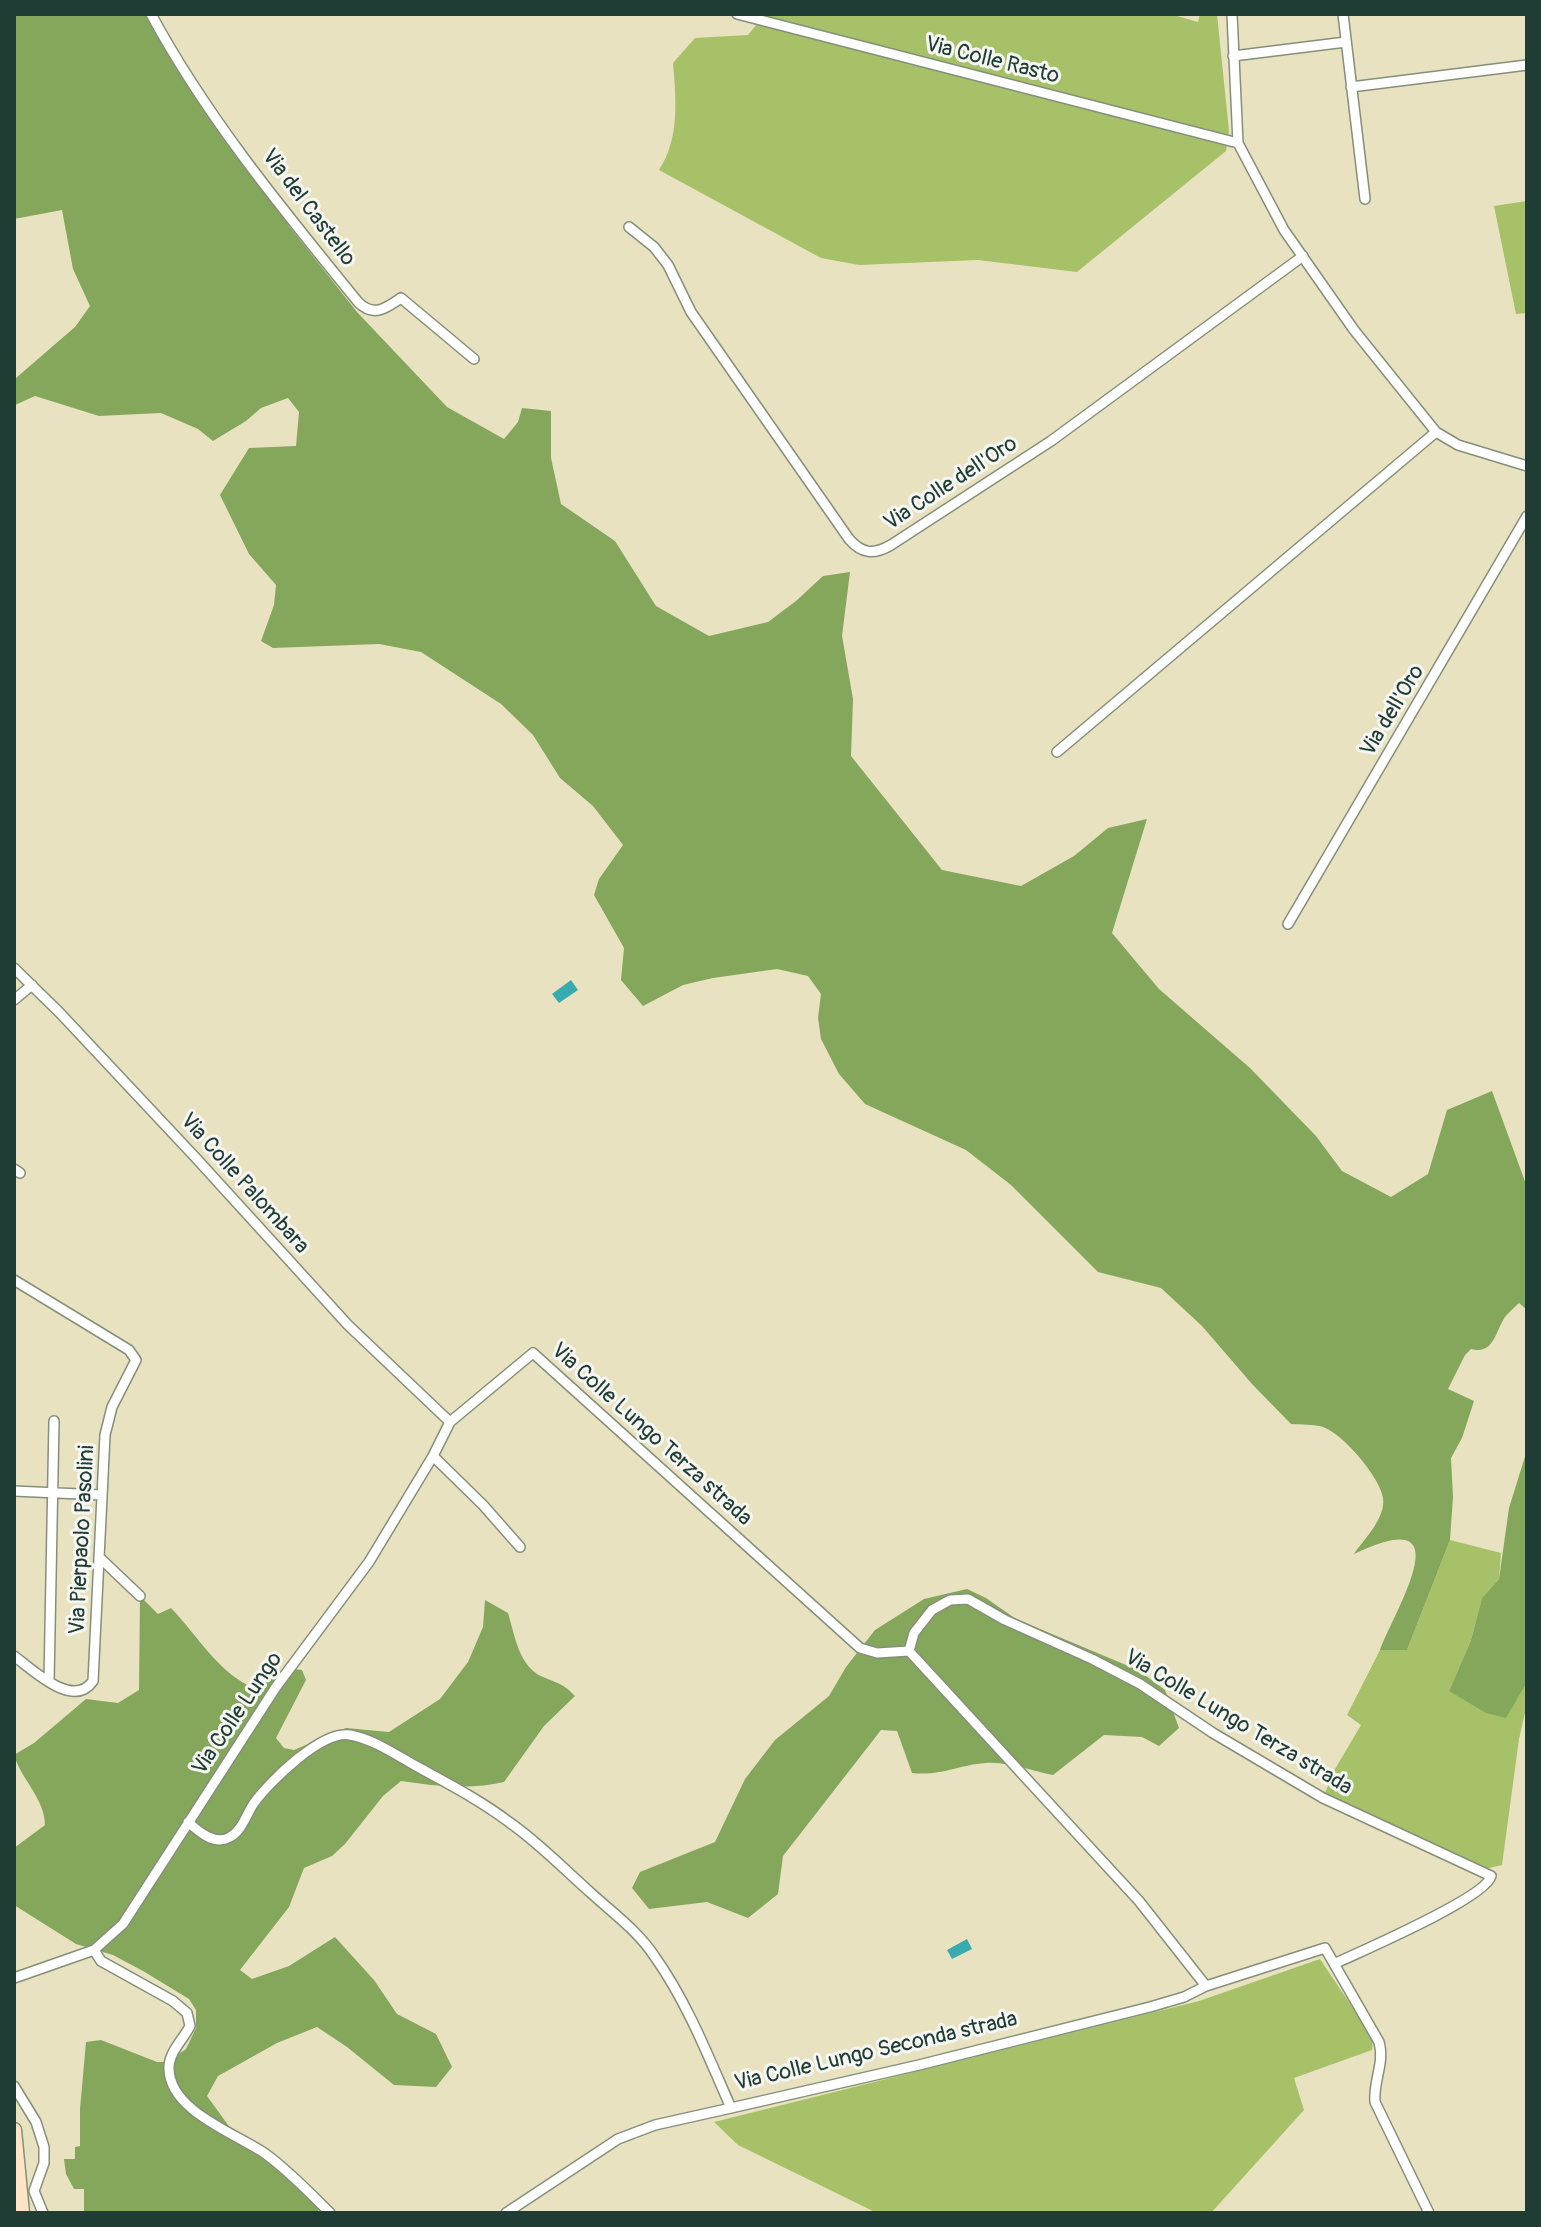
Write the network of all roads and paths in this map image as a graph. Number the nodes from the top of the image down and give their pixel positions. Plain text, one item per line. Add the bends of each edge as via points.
1 (151, 14) edge
2 (737, 14) edge
3 (1230, 14) edge
4 (1343, 14) edge
5 (1346, 42) junction
6 (1233, 56) junction
7 (1527, 65) edge
8 (1351, 87) junction
9 (1238, 143) junction
10 (1365, 199) dead end
11 (629, 227) dead end
12 (1303, 256) junction
13 (474, 359) dead end
14 (1436, 432) junction
15 (1527, 466) edge
16 (1527, 516) edge
17 (1057, 752) dead end
18 (1288, 924) dead end
19 (14, 968) edge
20 (32, 985) junction
21 (14, 1000) edge
22 (14, 1280) edge
23 (54, 1421) dead end
24 (450, 1422) junction
25 (433, 1456) junction
26 (14, 1491) edge
27 (53, 1493) junction
28 (102, 1495) junction
29 (520, 1547) dead end
30 (99, 1557) junction
31 (140, 1596) dead end
32 (909, 1651) junction
33 (14, 1656) edge
34 (49, 1681) junction
35 (188, 1822) junction
36 (94, 1950) junction
37 (1334, 1964) junction
38 (14, 1978) edge
39 (1206, 1986) junction
40 (14, 2086) edge
41 (17, 2095) edge
42 (731, 2108) junction
43 (14, 2130) edge
44 (16, 2152) edge
45 (20, 2178) junction
46 (22, 2213) edge
47 (34, 2213) edge
48 (43, 2213) edge
49 (330, 2213) edge
50 (506, 2213) edge
51 (1429, 2213) edge

1 - 13 street, Via del Castello via 236,144 358,302 379,311 401,298
2 - 9 street, Via Colle Rasto
3 - 6 street
4 - 5 street
5 - 6 street
5 - 8 street
6 - 9 street
7 - 8 street
8 - 10 street
9 - 12 street
11 - 12 street, Via Colle dell'Oro via 660,253 691,312 849,539 871,552 882,551 1051,441
12 - 14 street
14 - 15 street via 1458,445
14 - 17 street
16 - 18 street, Via dell'Oro
19 - 20 street, Via Colle Palombara
20 - 21 street
20 - 24 street, Via Colle Palombara via 348,1325
22 - 28 street, Via Pierpaolo Pasolini via 135,1356 107,1423
23 - 27 street
24 - 25 street, Via Colle Lungo
24 - 32 street, Via Colle Lungo Terza strada via 533,1353 860,1648
25 - 29 street
25 - 35 street, Via Colle Lungo via 369,1562 276,1687
26 - 27 street
27 - 28 street
27 - 34 street
28 - 30 street, Via Pierpaolo Pasolini
30 - 31 street
30 - 34 street, Via Pierpaolo Pasolini via 93,1681 72,1691
32 - 37 street, Via Colle Lungo Terza strada via 914,1633 932,1610 958,1597 968,1599 1140,1684 1323,1798 1491,1876 1488,1884 1449,1909
32 - 39 street via 1139,1901
33 - 34 street
35 - 36 street, Via Colle Lungo via 123,1924
35 - 42 street, Via Colle Lungo Seconda strada via 211,1838 230,1838 262,1793 297,1760 332,1738 349,1735 384,1748 510,1822 641,1938 665,1970
36 - 38 street, Via Colle Lungo
36 - 49 street via 104,1962 187,2013 190,2026 169,2069 187,2104 265,2153
37 - 39 street via 1325,1948
37 - 51 street via 1379,2042 1375,2102
39 - 42 street, Via Colle Lungo Seconda strada via 1150,2007
40 - 41 street
41 - 48 street via 42,2137 44,2163 34,2191
42 - 50 street via 618,2139
43 - 44 main road
44 - 45 main road
45 - 46 main road
45 - 47 main road

